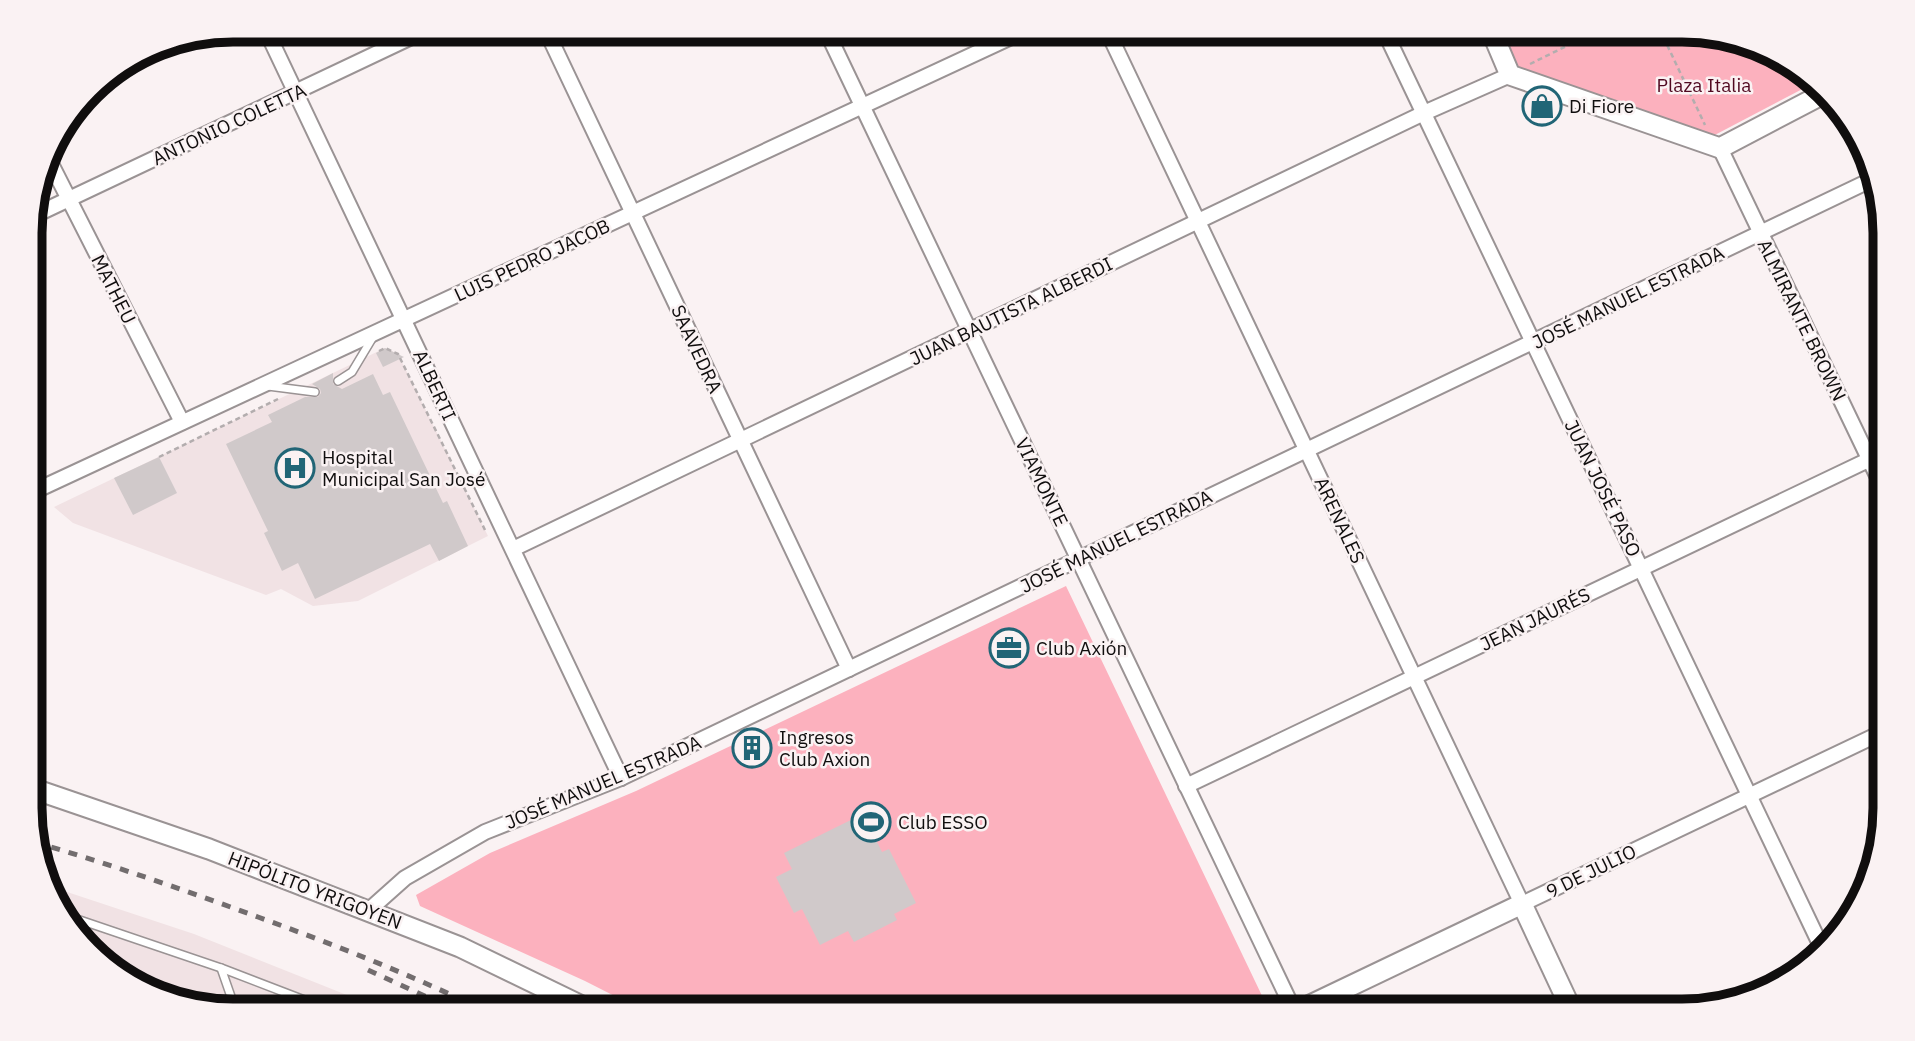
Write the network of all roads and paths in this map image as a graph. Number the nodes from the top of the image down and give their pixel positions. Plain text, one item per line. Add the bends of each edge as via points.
1 (272, 42) edge
2 (401, 42) edge
3 (552, 42) edge
4 (832, 42) edge
5 (1001, 42) edge
6 (1113, 42) edge
7 (1390, 42) edge
8 (1496, 42) edge
9 (1574, 42) edge
10 (1666, 42) edge
11 (1529, 64) dead end
12 (1510, 75) junction
13 (296, 92) junction
14 (1816, 97) edge
15 (863, 107) junction
16 (1424, 113) junction
17 (1706, 125) dead end
18 (1720, 148) junction
19 (54, 170) edge
20 (1866, 183) edge
21 (68, 200) junction
22 (43, 212) edge
23 (633, 214) junction
24 (1198, 221) junction
25 (1760, 233) junction
26 (404, 320) junction
27 (968, 332) junction
28 (375, 333) junction
29 (1533, 342) junction
30 (359, 361) junction
31 (338, 381) dead end
32 (263, 385) junction
33 (297, 390) junction
34 (315, 392) dead end
35 (182, 422) junction
36 (741, 441) junction
37 (1307, 450) junction
38 (159, 457) dead end
39 (1873, 457) edge
40 (1869, 459) junction
41 (1873, 467) edge
42 (42, 488) edge
43 (488, 536) dead end
44 (513, 550) junction
45 (1080, 558) junction
46 (1641, 569) junction
47 (849, 669) junction
48 (1414, 677) junction
49 (1873, 737) edge
50 (621, 778) junction
51 (1186, 786) junction
52 (42, 791) edge
53 (1749, 796) junction
54 (1522, 904) junction
55 (368, 911) junction
56 (79, 920) edge
57 (1819, 941) edge
58 (220, 968) junction
59 (231, 999) edge
60 (301, 999) edge
61 (567, 999) edge
62 (1290, 999) edge
63 (1321, 999) edge
64 (1566, 999) edge

1 - 13 street, ALBERTI
2 - 13 street, ANTONIO COLETTA
3 - 23 street, SAAVEDRA
4 - 15 street, VIAMONTE
5 - 15 street, LUIS PEDRO JACOB
6 - 24 street, ARENALES
7 - 16 street, JUAN JOSÉ PASO
8 - 12 street
9 - 11 path
10 - 17 path
12 - 16 street, JUAN BAUTISTA ALBERDI
12 - 18 street
13 - 21 street, ANTONIO COLETTA
13 - 26 street, ALBERTI
14 - 18 street
15 - 23 street, LUIS PEDRO JACOB
15 - 27 street, VIAMONTE
16 - 24 street, JUAN BAUTISTA ALBERDI
16 - 29 street, JUAN JOSÉ PASO
18 - 25 street, ALMIRANTE BROWN
19 - 21 street, MATHEU
20 - 25 street, JOSÉ MANUEL ESTRADA
21 - 22 street, ANTONIO COLETTA
21 - 35 street, MATHEU
23 - 26 street, LUIS PEDRO JACOB
23 - 36 street, SAAVEDRA
24 - 27 street, JUAN BAUTISTA ALBERDI
24 - 37 street, ARENALES
25 - 29 street, JOSÉ MANUEL ESTRADA
25 - 40 street, ALMIRANTE BROWN
26 - 28 street, LUIS PEDRO JACOB
26 - 44 street, ALBERTI
27 - 36 street, JUAN BAUTISTA ALBERDI
27 - 45 street, VIAMONTE
28 - 30 lane
28 - 32 street, LUIS PEDRO JACOB
29 - 37 street, JOSÉ MANUEL ESTRADA
29 - 46 street, JUAN JOSÉ PASO
30 - 31 lane
30 - 43 path via 385,348 398,354
32 - 33 lane
32 - 35 street, LUIS PEDRO JACOB
33 - 34 lane
33 - 38 path
35 - 42 street, LUIS PEDRO JACOB
36 - 44 street, JUAN BAUTISTA ALBERDI
36 - 47 street, SAAVEDRA
37 - 45 street, JOSÉ MANUEL ESTRADA
37 - 48 street, ARENALES
39 - 40 street, JEAN JAURÉS
40 - 41 street, ALMIRANTE BROWN
40 - 46 street, JEAN JAURÉS
44 - 50 street, ALBERTI
45 - 47 street, JOSÉ MANUEL ESTRADA
45 - 51 street, VIAMONTE
46 - 48 street, JEAN JAURÉS
46 - 53 street, JUAN JOSÉ PASO
47 - 50 street, JOSÉ MANUEL ESTRADA
48 - 51 street, JEAN JAURÉS
48 - 54 street, ARENALES
49 - 53 street, 9 DE JULIO
50 - 55 street, JOSÉ MANUEL ESTRADA via 485,832 405,878
51 - 62 street, VIAMONTE
52 - 55 street, HIPÓLITO YRIGOYEN
53 - 54 street, 9 DE JULIO
53 - 57 street, JUAN JOSÉ PASO
54 - 63 street, 9 DE JULIO
54 - 64 street, ARENALES
55 - 61 street, HIPÓLITO YRIGOYEN via 460,947
56 - 58 lane
58 - 59 lane
58 - 60 lane

